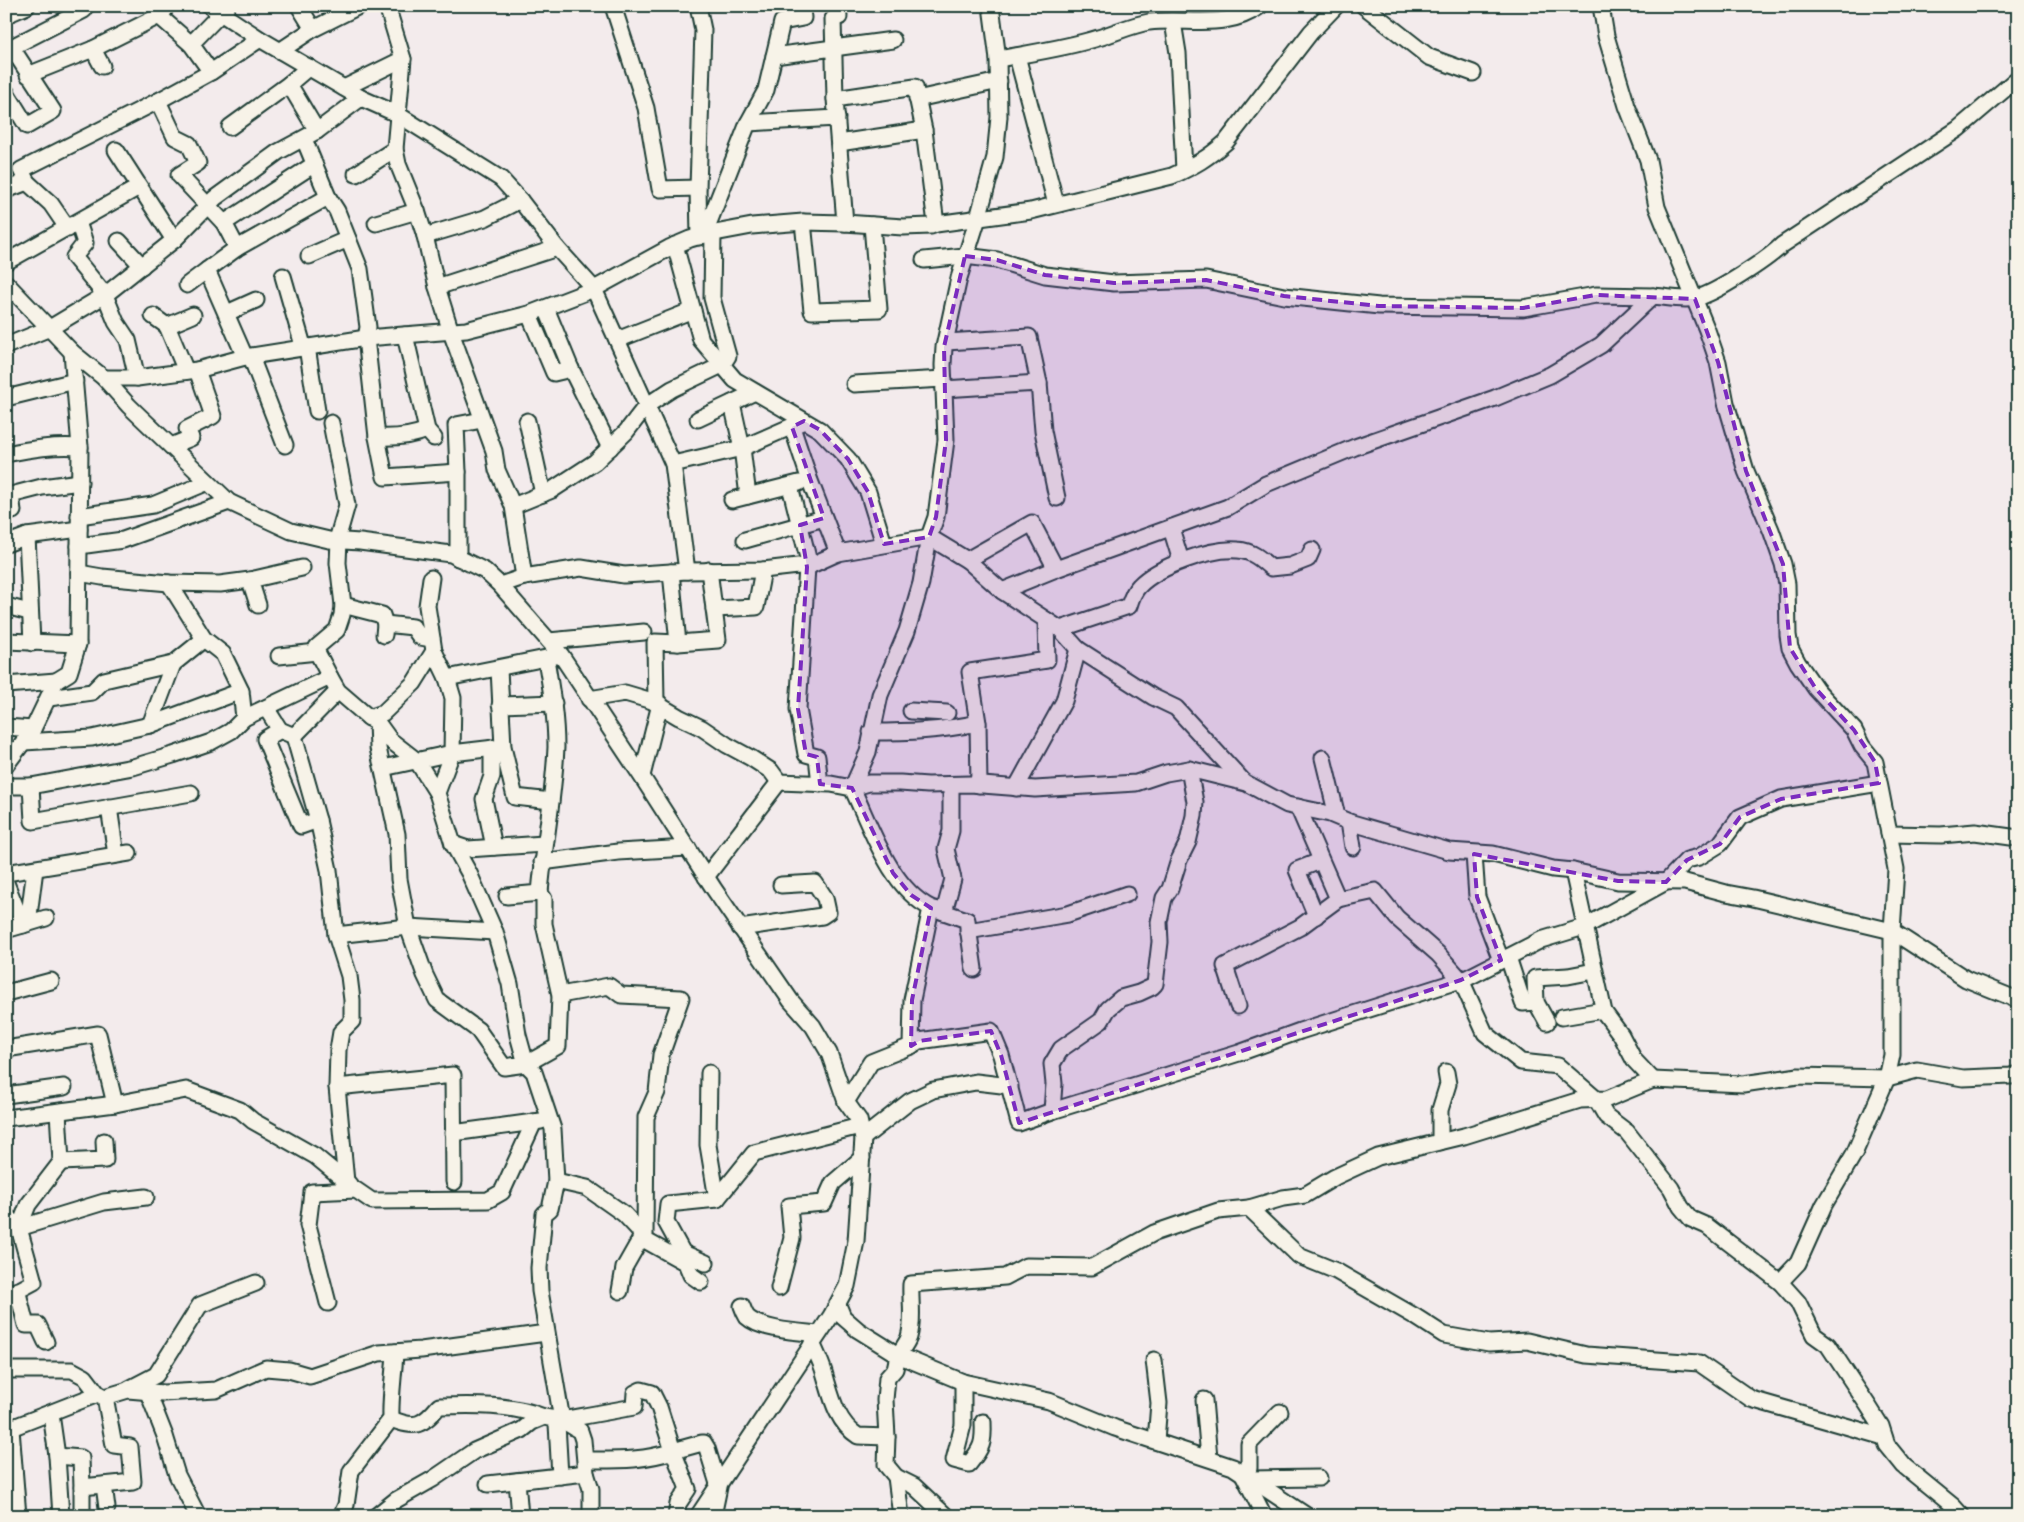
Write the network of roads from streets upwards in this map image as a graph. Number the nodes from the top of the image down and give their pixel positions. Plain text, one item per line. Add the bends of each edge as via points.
1 (27, 6) edge
2 (82, 6) edge
3 (299, 6) edge
4 (359, 6) edge
5 (387, 6) edge
6 (613, 6) edge
7 (698, 6) edge
8 (802, 6) edge
9 (838, 6) edge
10 (991, 6) edge
11 (1260, 6) edge
12 (1336, 6) edge
13 (1364, 6) edge
14 (1601, 6) edge
15 (219, 9) edge
16 (342, 10) edge
17 (162, 11) edge
18 (6, 16) edge
19 (1172, 22) junction
20 (313, 29) junction
21 (260, 39) junction
22 (893, 40) dead end
23 (191, 44) junction
24 (835, 48) junction
25 (9, 49) edge
26 (94, 49) junction
27 (280, 51) junction
28 (774, 56) junction
29 (1017, 56) junction
30 (998, 59) junction
31 (403, 60) junction
32 (102, 66) dead end
33 (309, 67) junction
34 (211, 72) junction
35 (1473, 72) dead end
36 (28, 75) junction
37 (2018, 78) edge
38 (999, 81) junction
39 (288, 84) junction
40 (344, 88) junction
41 (6, 92) edge
42 (361, 98) junction
43 (917, 99) junction
44 (835, 100) junction
45 (158, 101) junction
46 (397, 114) junction
47 (837, 118) junction
48 (748, 123) junction
49 (230, 127) dead end
50 (924, 130) junction
51 (318, 131) junction
52 (304, 139) junction
53 (839, 143) junction
54 (116, 150) dead end
55 (395, 150) junction
56 (314, 165) junction
57 (1184, 170) junction
58 (356, 174) dead end
59 (27, 182) junction
60 (139, 187) junction
61 (698, 188) junction
62 (6, 190) edge
63 (328, 197) junction
64 (520, 200) junction
65 (1056, 204) junction
66 (208, 206) junction
67 (417, 211) junction
68 (978, 218) junction
69 (376, 222) dead end
70 (803, 222) junction
71 (224, 223) junction
72 (845, 223) junction
73 (936, 224) junction
74 (73, 225) junction
75 (872, 225) junction
76 (705, 235) junction
77 (425, 236) junction
78 (348, 239) junction
79 (174, 240) junction
80 (118, 241) dead end
81 (675, 245) junction
82 (236, 248) junction
83 (557, 248) junction
84 (309, 256) dead end
85 (965, 256) junction
86 (924, 260) dead end
87 (6, 262) edge
88 (142, 266) junction
89 (207, 270) junction
90 (283, 276) dead end
91 (187, 284) dead end
92 (437, 287) junction
93 (8, 289) edge
94 (594, 289) junction
95 (105, 296) junction
96 (1653, 296) junction
97 (1695, 299) junction
98 (256, 300) dead end
99 (546, 308) junction
100 (693, 310) junction
101 (227, 313) junction
102 (529, 314) junction
103 (193, 315) dead end
104 (154, 316) dead end
105 (167, 326) junction
106 (50, 328) junction
107 (451, 332) junction
108 (406, 335) junction
109 (366, 338) junction
110 (617, 340) junction
111 (946, 342) junction
112 (6, 346) edge
113 (305, 348) junction
114 (72, 352) junction
115 (248, 357) junction
116 (722, 365) junction
117 (571, 369) junction
118 (192, 370) junction
119 (104, 378) junction
120 (137, 378) junction
121 (75, 381) junction
122 (1038, 383) junction
123 (854, 384) dead end
124 (944, 384) junction
125 (755, 392) junction
126 (6, 398) edge
127 (732, 403) junction
128 (646, 406) junction
129 (316, 411) dead end
130 (698, 419) dead end
131 (482, 420) junction
132 (526, 421) dead end
133 (331, 424) dead end
134 (798, 424) junction
135 (377, 437) junction
136 (285, 445) dead end
137 (172, 446) junction
138 (80, 447) junction
139 (610, 448) junction
140 (742, 448) junction
141 (6, 454) edge
142 (673, 464) junction
143 (458, 472) junction
144 (810, 481) junction
145 (80, 482) junction
146 (208, 482) junction
147 (790, 486) junction
148 (543, 494) junction
149 (748, 496) junction
150 (1057, 498) dead end
151 (732, 500) dead end
152 (229, 502) junction
153 (513, 506) junction
154 (13, 511) dead end
155 (824, 518) junction
156 (79, 523) junction
157 (800, 525) junction
158 (1171, 528) junction
159 (27, 536) junction
160 (929, 537) junction
161 (338, 540) junction
162 (745, 540) dead end
163 (6, 544) edge
164 (884, 544) junction
165 (80, 546) junction
166 (1312, 550) dead end
167 (838, 553) junction
168 (458, 558) junction
169 (967, 560) junction
170 (1181, 561) junction
171 (808, 567) junction
172 (302, 568) dead end
173 (1056, 569) junction
174 (687, 570) junction
175 (709, 570) junction
176 (764, 570) junction
177 (671, 572) junction
178 (79, 573) junction
179 (524, 577) junction
180 (432, 578) dead end
181 (250, 580) junction
182 (169, 583) junction
183 (500, 585) junction
184 (1002, 591) junction
185 (258, 605) dead end
186 (343, 605) junction
187 (6, 606) edge
188 (714, 609) junction
189 (29, 612) junction
190 (1046, 620) junction
191 (1060, 630) junction
192 (644, 632) dead end
193 (204, 639) junction
194 (6, 641) edge
195 (549, 641) junction
196 (32, 643) junction
197 (678, 643) junction
198 (78, 644) junction
199 (433, 645) junction
200 (1078, 648) junction
201 (317, 652) junction
202 (561, 655) junction
203 (279, 656) dead end
204 (546, 659) junction
205 (173, 664) junction
206 (499, 669) junction
207 (330, 676) junction
208 (447, 678) junction
209 (56, 682) junction
210 (6, 685) edge
211 (241, 691) junction
212 (338, 691) junction
213 (49, 698) junction
214 (589, 699) junction
215 (554, 703) junction
216 (658, 704) junction
217 (500, 705) junction
218 (266, 708) junction
219 (947, 713) dead end
220 (244, 718) junction
221 (373, 720) junction
222 (978, 723) junction
223 (150, 725) junction
224 (6, 728) edge
225 (33, 729) junction
226 (280, 730) junction
227 (871, 732) junction
228 (923, 732) junction
229 (294, 736) junction
230 (497, 747) junction
231 (452, 753) junction
232 (13, 754) edge
233 (1323, 758) dead end
234 (417, 761) junction
235 (383, 768) junction
236 (1189, 769) junction
237 (642, 776) junction
238 (779, 782) junction
239 (1244, 782) junction
240 (1879, 783) junction
241 (820, 784) junction
242 (951, 785) junction
243 (979, 785) junction
244 (6, 786) edge
245 (31, 786) junction
246 (852, 788) junction
247 (1016, 788) junction
248 (191, 793) dead end
249 (437, 793) junction
250 (551, 801) junction
251 (109, 807) junction
252 (1298, 807) junction
253 (1343, 819) junction
254 (318, 820) junction
255 (1889, 834) junction
256 (2018, 838) edge
257 (453, 844) junction
258 (544, 844) junction
259 (494, 847) junction
260 (1353, 847) dead end
261 (688, 848) junction
262 (1474, 854) junction
263 (1320, 861) junction
264 (542, 862) junction
265 (36, 869) junction
266 (1573, 871) junction
267 (6, 873) edge
268 (706, 877) junction
269 (1666, 882) junction
270 (6, 883) edge
271 (781, 885) dead end
272 (540, 893) junction
273 (1127, 894) dead end
274 (507, 896) dead end
275 (1338, 899) junction
276 (937, 910) junction
277 (1316, 916) junction
278 (46, 918) dead end
279 (25, 924) junction
280 (1584, 926) junction
281 (408, 927) junction
282 (740, 928) junction
283 (6, 930) edge
284 (968, 931) junction
285 (1892, 931) junction
286 (495, 932) junction
287 (336, 935) junction
288 (1505, 958) junction
289 (974, 969) dead end
290 (1594, 972) junction
291 (1461, 980) junction
292 (51, 981) dead end
293 (6, 993) edge
294 (560, 995) junction
295 (2018, 1000) edge
296 (1536, 1002) junction
297 (1238, 1006) dead end
298 (1603, 1010) junction
299 (1562, 1017) dead end
300 (1547, 1022) dead end
301 (911, 1046) junction
302 (6, 1049) edge
303 (526, 1064) junction
304 (1446, 1072) dead end
305 (709, 1073) dead end
306 (2018, 1074) edge
307 (1887, 1078) junction
308 (1652, 1080) junction
309 (1010, 1086) junction
310 (64, 1087) dead end
311 (337, 1087) junction
312 (6, 1095) edge
313 (1596, 1099) junction
314 (846, 1102) junction
315 (115, 1104) junction
316 (1052, 1111) junction
317 (58, 1112) junction
318 (6, 1118) edge
319 (550, 1120) junction
320 (534, 1122) junction
321 (862, 1132) junction
322 (453, 1133) junction
323 (104, 1140) dead end
324 (1440, 1142) junction
325 (862, 1158) junction
326 (60, 1162) junction
327 (556, 1181) junction
328 (454, 1182) dead end
329 (351, 1186) junction
330 (146, 1197) dead end
331 (717, 1200) junction
332 (668, 1204) junction
333 (1249, 1208) junction
334 (6, 1216) edge
335 (19, 1228) junction
336 (643, 1236) junction
337 (684, 1258) junction
338 (706, 1263) dead end
339 (701, 1282) dead end
340 (1780, 1282) junction
341 (256, 1283) dead end
342 (779, 1288) dead end
343 (620, 1291) dead end
344 (6, 1294) edge
345 (6, 1298) edge
346 (328, 1303) dead end
347 (838, 1304) junction
348 (742, 1306) dead end
349 (546, 1333) junction
350 (815, 1338) junction
351 (46, 1342) dead end
352 (395, 1352) junction
353 (898, 1355) junction
354 (1154, 1360) dead end
355 (6, 1370) edge
356 (963, 1382) junction
357 (128, 1390) junction
358 (147, 1390) junction
359 (101, 1396) junction
360 (1204, 1400) dead end
361 (1280, 1412) dead end
362 (50, 1414) junction
363 (544, 1417) junction
364 (391, 1419) junction
365 (562, 1420) junction
366 (983, 1422) dead end
367 (9, 1429) edge
368 (887, 1437) junction
369 (1884, 1437) junction
370 (1156, 1441) junction
371 (673, 1451) junction
372 (57, 1456) junction
373 (1209, 1458) junction
374 (586, 1466) junction
375 (560, 1476) junction
376 (1247, 1476) junction
377 (896, 1477) junction
378 (1319, 1478) dead end
379 (517, 1481) junction
380 (488, 1484) dead end
381 (104, 1485) junction
382 (82, 1487) junction
383 (719, 1487) junction
384 (6, 1507) edge
385 (107, 1508) dead end
386 (13, 1516) edge
387 (18, 1516) edge
388 (61, 1516) edge
389 (82, 1516) edge
390 (198, 1516) edge
391 (341, 1516) edge
392 (376, 1516) edge
393 (520, 1516) edge
394 (591, 1516) edge
395 (676, 1516) edge
396 (698, 1516) edge
397 (714, 1516) edge
398 (901, 1516) edge
399 (946, 1516) edge
400 (1264, 1516) edge
401 (1307, 1516) edge
402 (1962, 1516) edge

1 - 18 street
2 - 25 street via 84,10
3 - 20 street
4 - 16 street
5 - 31 street
6 - 61 street via 646,108 660,188
7 - 61 street via 703,30
8 - 28 street via 803,18 782,22
9 - 24 street via 839,17 833,19
10 - 30 street
11 - 19 street via 1249,14 1215,23
12 - 57 street via 1311,32 1226,142 1210,157
13 - 35 street via 1430,57
14 - 97 street via 1606,36 1627,106 1648,160 1657,207
15 - 21 street
15 - 23 street
16 - 20 street
17 - 23 street
17 - 26 street
19 - 29 street via 1150,22 1098,39
19 - 57 street via 1178,53
20 - 27 street
21 - 27 street
21 - 34 street
22 - 24 street
23 - 34 street
24 - 28 street
24 - 44 street
25 - 36 street
26 - 32 street
26 - 36 street
27 - 33 street
28 - 48 street via 766,90
29 - 30 street
29 - 65 street
30 - 38 street
31 - 40 street
31 - 46 street
33 - 39 street
33 - 40 street
34 - 45 street
36 - 41 street via 53,111 27,126
37 - 97 street via 1958,129 1773,254
38 - 43 street
38 - 68 street via 995,157
39 - 49 street
39 - 51 street
40 - 42 street
42 - 46 street
42 - 51 street
43 - 44 street via 915,87
43 - 50 street
44 - 47 street
45 - 59 street via 21,170
45 - 66 street via 175,136 189,144 198,163 179,175
46 - 55 street
46 - 64 street via 502,179
47 - 48 street
47 - 53 street
48 - 76 street
50 - 53 street
50 - 73 street
51 - 52 street
52 - 56 street
52 - 66 street via 278,152
53 - 72 street
54 - 60 street
55 - 58 street
55 - 67 street
56 - 63 street
56 - 71 street
57 - 65 street via 1149,182
59 - 62 street
59 - 74 street
60 - 74 street
60 - 79 street
61 - 76 street
63 - 78 street via 337,210
63 - 82 street
64 - 77 street via 485,218
64 - 83 street
65 - 68 street
66 - 71 street
66 - 79 street
67 - 69 street
67 - 77 street
68 - 73 street
68 - 85 street
70 - 72 street
70 - 75 street via 812,311 879,310
70 - 76 street via 752,226
71 - 82 street
72 - 75 street
73 - 75 street
74 - 87 street
74 - 95 street via 85,243 74,257
76 - 81 street
76 - 116 street via 712,298 728,356
77 - 92 street
78 - 84 street
78 - 109 street via 360,269 368,327
79 - 88 street
80 - 88 street
81 - 94 street
81 - 100 street
82 - 89 street
83 - 92 street
83 - 94 street
85 - 86 street
85 - 96 street via 997,260 1045,274 1114,283 1206,280 1284,296 1379,306 1523,308 1596,295
85 - 111 street
88 - 95 street
89 - 91 street
89 - 101 street
90 - 113 street
92 - 107 street
93 - 106 street
94 - 99 street
94 - 110 street
95 - 106 street
95 - 120 street via 128,340
96 - 97 street
96 - 158 street via 1601,346 1550,375 1495,398 1355,447 1266,484 1228,507
97 - 240 street via 1718,362 1746,471 1783,564 1790,648 1816,689 1854,730 1875,762
98 - 101 street
99 - 102 street
99 - 117 street
100 - 110 street
100 - 116 street via 701,340
101 - 115 street
102 - 107 street
102 - 117 street via 554,373
103 - 105 street
104 - 105 street
105 - 118 street
106 - 112 street
106 - 114 street
107 - 108 street
107 - 131 street
108 - 109 street
108 - 135 street via 430,434
109 - 113 street
109 - 135 street
110 - 128 street
111 - 122 street via 1029,337
111 - 124 street
113 - 115 street
113 - 129 street
114 - 119 street
114 - 121 street
115 - 118 street
115 - 136 street
116 - 125 street via 735,380
116 - 128 street via 672,388
117 - 139 street
118 - 120 street
118 - 137 street via 213,416 187,429 191,438
119 - 120 street
119 - 137 street
121 - 126 street
121 - 138 street
122 - 124 street
122 - 150 street via 1043,431
123 - 124 street
124 - 160 street via 946,440 936,517
125 - 127 street
125 - 134 street
127 - 130 street
127 - 140 street
128 - 139 street
128 - 142 street
131 - 143 street via 456,425
131 - 153 street via 494,451 497,470
132 - 148 street
133 - 161 street via 348,505
134 - 140 street
134 - 144 street
134 - 164 street via 820,430 848,459 868,492
135 - 143 street via 384,477
137 - 146 street
138 - 141 street via 60,445
138 - 145 street
139 - 148 street via 595,462
140 - 142 street
140 - 149 street
142 - 174 street
143 - 168 street
144 - 147 street
144 - 155 street
145 - 154 street via 42,486 11,495
145 - 156 street
146 - 152 street
146 - 156 street via 153,505
147 - 149 street
147 - 157 street
148 - 153 street
149 - 151 street
152 - 161 street via 291,531
152 - 165 street via 123,540
153 - 179 street
155 - 157 street
155 - 167 street
156 - 159 street
156 - 165 street
157 - 162 street
157 - 171 street
158 - 170 street
158 - 173 street
159 - 163 street
159 - 189 street
160 - 164 street
160 - 169 street
160 - 227 street via 921,583 907,631 880,694
161 - 168 street via 451,554
161 - 186 street
164 - 167 street
165 - 178 street
166 - 170 street via 1308,559 1290,566 1271,568 1258,555 1238,550 1208,553
167 - 171 street
168 - 183 street via 485,571
169 - 173 street via 1032,523
169 - 184 street
170 - 191 street via 1156,572 1138,586 1129,606
171 - 176 street
171 - 241 street via 798,709 806,754 818,757
172 - 181 street
173 - 184 street
174 - 175 street
174 - 177 street
175 - 176 street
175 - 188 street
176 - 188 street via 756,607
177 - 179 street via 624,575 581,568
177 - 197 street
178 - 182 street
178 - 198 street
179 - 183 street
180 - 199 street via 427,606
181 - 182 street via 220,584
181 - 185 street
182 - 193 street
183 - 195 street
184 - 190 street
186 - 199 street via 382,615 384,629 413,627 420,637
186 - 201 street via 336,630 317,647
187 - 189 street
188 - 197 street via 718,640
189 - 196 street
190 - 191 street
190 - 222 street via 1047,660 970,672
191 - 200 street
192 - 195 street
193 - 205 street
193 - 211 street via 223,654
194 - 196 street
195 - 202 street
196 - 198 street
197 - 216 street via 655,642
198 - 209 street via 69,673
199 - 208 street
199 - 221 street via 414,683
200 - 239 street via 1153,697 1176,708
200 - 247 street via 1064,701
201 - 203 street
201 - 207 street
202 - 204 street
202 - 214 street
204 - 206 street
204 - 215 street
205 - 213 street via 104,680 92,692
205 - 223 street
206 - 208 street
206 - 217 street
207 - 212 street
207 - 218 street
208 - 231 street via 453,698
209 - 210 street
209 - 213 street
211 - 220 street
211 - 223 street
212 - 221 street
212 - 229 street
213 - 225 street
214 - 216 street via 625,693
214 - 237 street
215 - 217 street
215 - 250 street via 556,747
216 - 237 street
216 - 238 street via 751,758 771,771
217 - 230 street
218 - 220 street
218 - 226 street
219 - 228 street via 917,711
220 - 245 street via 231,731 211,742 173,755 133,767
221 - 234 street via 390,740
221 - 235 street
222 - 228 street
222 - 243 street
223 - 232 street
224 - 225 street
225 - 232 street
226 - 229 street
226 - 254 street via 265,739 301,826
227 - 228 street
227 - 246 street via 868,752
229 - 254 street
230 - 231 street
230 - 250 street via 514,797
230 - 259 street via 484,799
231 - 234 street
231 - 249 street
233 - 253 street
234 - 235 street
234 - 249 street
235 - 281 street via 397,834 399,879
236 - 239 street
236 - 247 street via 1136,783
236 - 316 street via 1194,816 1188,842 1164,898 1155,984 1121,998 1108,1009 1101,1021 1061,1049 1052,1064
237 - 261 street
238 - 241 street
238 - 268 street
239 - 252 street via 1281,802
240 - 255 street
240 - 269 street via 1781,799 1740,817 1720,844 1699,857 1687,860
241 - 246 street
242 - 243 street
242 - 246 street via 869,783
242 - 276 street via 951,831 946,849 953,879
243 - 247 street
244 - 245 street
245 - 251 street via 33,821
246 - 276 street via 893,873 922,904
248 - 251 street
249 - 257 street
250 - 258 street
251 - 265 street via 122,854
252 - 253 street
252 - 263 street
253 - 260 street
253 - 262 street via 1449,851
254 - 287 street via 329,870
255 - 256 street via 1975,832
255 - 285 street via 1896,869
257 - 259 street via 468,848
257 - 286 street
258 - 259 street
258 - 264 street
261 - 264 street via 618,852
261 - 268 street
262 - 266 street via 1493,854
262 - 288 street via 1477,896
263 - 275 street
263 - 277 street via 1297,870
264 - 272 street
265 - 267 street
265 - 279 street
266 - 269 street via 1618,881
266 - 280 street
268 - 282 street
269 - 280 street
269 - 285 street via 1685,882
270 - 279 street
271 - 282 street via 815,883 825,898 828,912 822,916
272 - 274 street
272 - 294 street via 544,899 544,924
273 - 284 street via 1068,914
275 - 277 street
275 - 291 street via 1375,891 1397,918 1438,954
276 - 284 street via 967,920
276 - 301 street via 912,1000
277 - 297 street via 1225,966
278 - 279 street
279 - 283 street
280 - 288 street via 1541,940
280 - 290 street
281 - 286 street
281 - 287 street
281 - 303 street via 437,1000 478,1030 504,1067
282 - 314 street via 829,1053
284 - 289 street
285 - 295 street via 1966,979
285 - 307 street via 1892,1055
286 - 303 street via 510,984
287 - 311 street via 349,976 352,1000 352,1021 341,1032
288 - 291 street
288 - 296 street via 1523,1003
290 - 296 street via 1534,978
290 - 298 street
291 - 313 street via 1485,1033 1521,1062 1558,1066
291 - 316 street
292 - 293 street
294 - 303 street via 558,1046
294 - 336 street via 609,986 621,996 681,998 661,1055 657,1092 646,1117
296 - 300 street
298 - 299 street
298 - 308 street via 1634,1060
301 - 309 street via 919,1041 991,1031
301 - 314 street via 871,1062
302 - 315 street via 98,1034
303 - 319 street via 534,1072
304 - 324 street via 1448,1084 1440,1110
305 - 331 street via 708,1145
306 - 307 street via 1963,1078 1917,1070
307 - 308 street via 1798,1076 1743,1084
307 - 340 street via 1854,1154 1824,1205 1798,1263
308 - 313 street via 1607,1099
309 - 316 street via 1019,1123
309 - 321 street via 976,1082 934,1090 910,1101
310 - 312 street
311 - 322 street via 453,1075
311 - 329 street
313 - 324 street via 1580,1100
313 - 340 street via 1606,1116 1627,1132 1691,1219 1707,1226
314 - 321 street via 859,1120
315 - 317 street
315 - 329 street via 186,1090 240,1110 253,1122 315,1156
317 - 318 street
317 - 326 street
319 - 320 street
319 - 327 street
320 - 322 street
320 - 329 street via 502,1192 488,1200 372,1201
321 - 325 street
321 - 331 street via 754,1153
322 - 328 street
323 - 326 street via 105,1160
324 - 333 street via 1378,1157 1305,1195
325 - 342 street via 834,1184 824,1203 789,1206 792,1238
325 - 347 street via 856,1241 848,1286
326 - 335 street via 28,1204
327 - 336 street via 587,1188 624,1214
327 - 349 street via 550,1209 544,1214 539,1268
329 - 346 street via 312,1192 308,1225
330 - 335 street via 104,1202
331 - 332 street
332 - 336 street
332 - 337 street via 666,1222
333 - 353 street via 1218,1211 1154,1233 1092,1267 1026,1266 1005,1276 911,1284 909,1338
333 - 369 street via 1299,1256 1336,1271 1444,1335 1489,1343 1527,1341 1586,1355 1699,1364 1752,1399
334 - 335 street
335 - 344 street via 34,1282
336 - 337 street
336 - 343 street via 624,1268
337 - 338 street
337 - 339 street via 691,1275
340 - 369 street via 1798,1302 1814,1335 1828,1345 1881,1426
341 - 357 street via 200,1305 156,1375
345 - 351 street via 19,1297 26,1325 38,1325
347 - 350 street
347 - 353 street via 843,1317 858,1330
348 - 350 street via 746,1316 762,1324
349 - 352 street
349 - 365 street
350 - 368 street via 829,1393 845,1424 858,1436
350 - 383 street
352 - 358 street via 366,1356 310,1376 266,1368 216,1390
352 - 364 street
353 - 356 street
353 - 368 street via 887,1378
354 - 370 street via 1158,1403
355 - 359 street via 72,1370 85,1377
356 - 366 street via 963,1425 954,1460 969,1464 980,1452
356 - 370 street via 1049,1401
357 - 358 street
357 - 359 street
358 - 390 street via 177,1475
359 - 362 street
359 - 381 street via 114,1445 130,1447 133,1482
360 - 373 street
361 - 376 street via 1249,1444
362 - 367 street
362 - 372 street
363 - 364 street via 508,1407 466,1405 439,1406 425,1422 417,1424 405,1425
363 - 365 street
363 - 392 street via 474,1451
364 - 391 street via 350,1471 348,1499
365 - 371 street via 634,1407 635,1393 641,1390 652,1393
365 - 374 street via 580,1431
365 - 375 street via 557,1424
367 - 387 street
368 - 377 street via 886,1465
369 - 402 street via 1887,1446 1904,1466
370 - 373 street
371 - 374 street via 652,1458
371 - 383 street via 704,1444
371 - 395 street via 688,1489 678,1504
372 - 382 street via 81,1458
372 - 388 street
373 - 376 street
374 - 375 street
374 - 394 street via 591,1489
375 - 379 street
376 - 378 street
376 - 400 street
376 - 401 street
377 - 398 street
377 - 399 street via 914,1486
379 - 380 street
379 - 393 street
381 - 382 street
381 - 385 street
382 - 389 street
383 - 396 street
383 - 397 street
384 - 386 street

